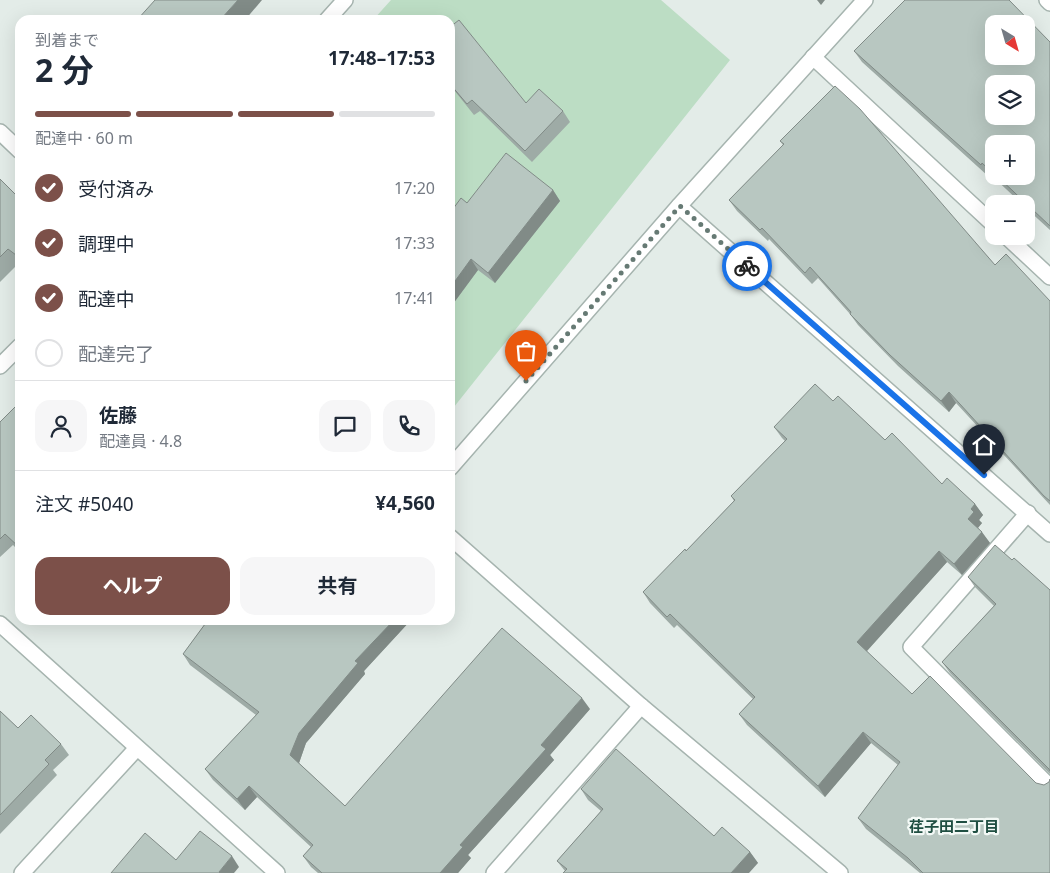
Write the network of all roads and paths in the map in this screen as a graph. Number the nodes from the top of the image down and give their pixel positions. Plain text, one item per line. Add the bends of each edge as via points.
1 (345, 0) edge
2 (865, 0) edge
3 (1046, 0) edge
4 (1050, 3) edge
5 (332, 15) edge
6 (813, 57) junction
7 (0, 132) edge
8 (15, 146) edge
9 (680, 206) junction
10 (985, 217) edge
11 (1016, 245) edge
12 (1050, 277) edge
13 (15, 351) edge
14 (0, 366) edge
15 (455, 462) edge
16 (1028, 513) junction
17 (1050, 534) edge
18 (455, 541) edge
19 (0, 624) edge
20 (641, 706) junction
21 (137, 748) junction
22 (1050, 787) edge
23 (22, 873) edge
24 (277, 873) edge
25 (494, 873) edge
26 (840, 873) edge

1 - 5 street
2 - 6 street
3 - 4 street
6 - 9 street
6 - 10 street
7 - 8 street
9 - 15 street
9 - 16 street
11 - 12 street
13 - 14 street
16 - 17 street
16 - 22 street via 911,647
18 - 20 street
19 - 21 street
20 - 25 street
20 - 26 street
21 - 23 street
21 - 24 street

